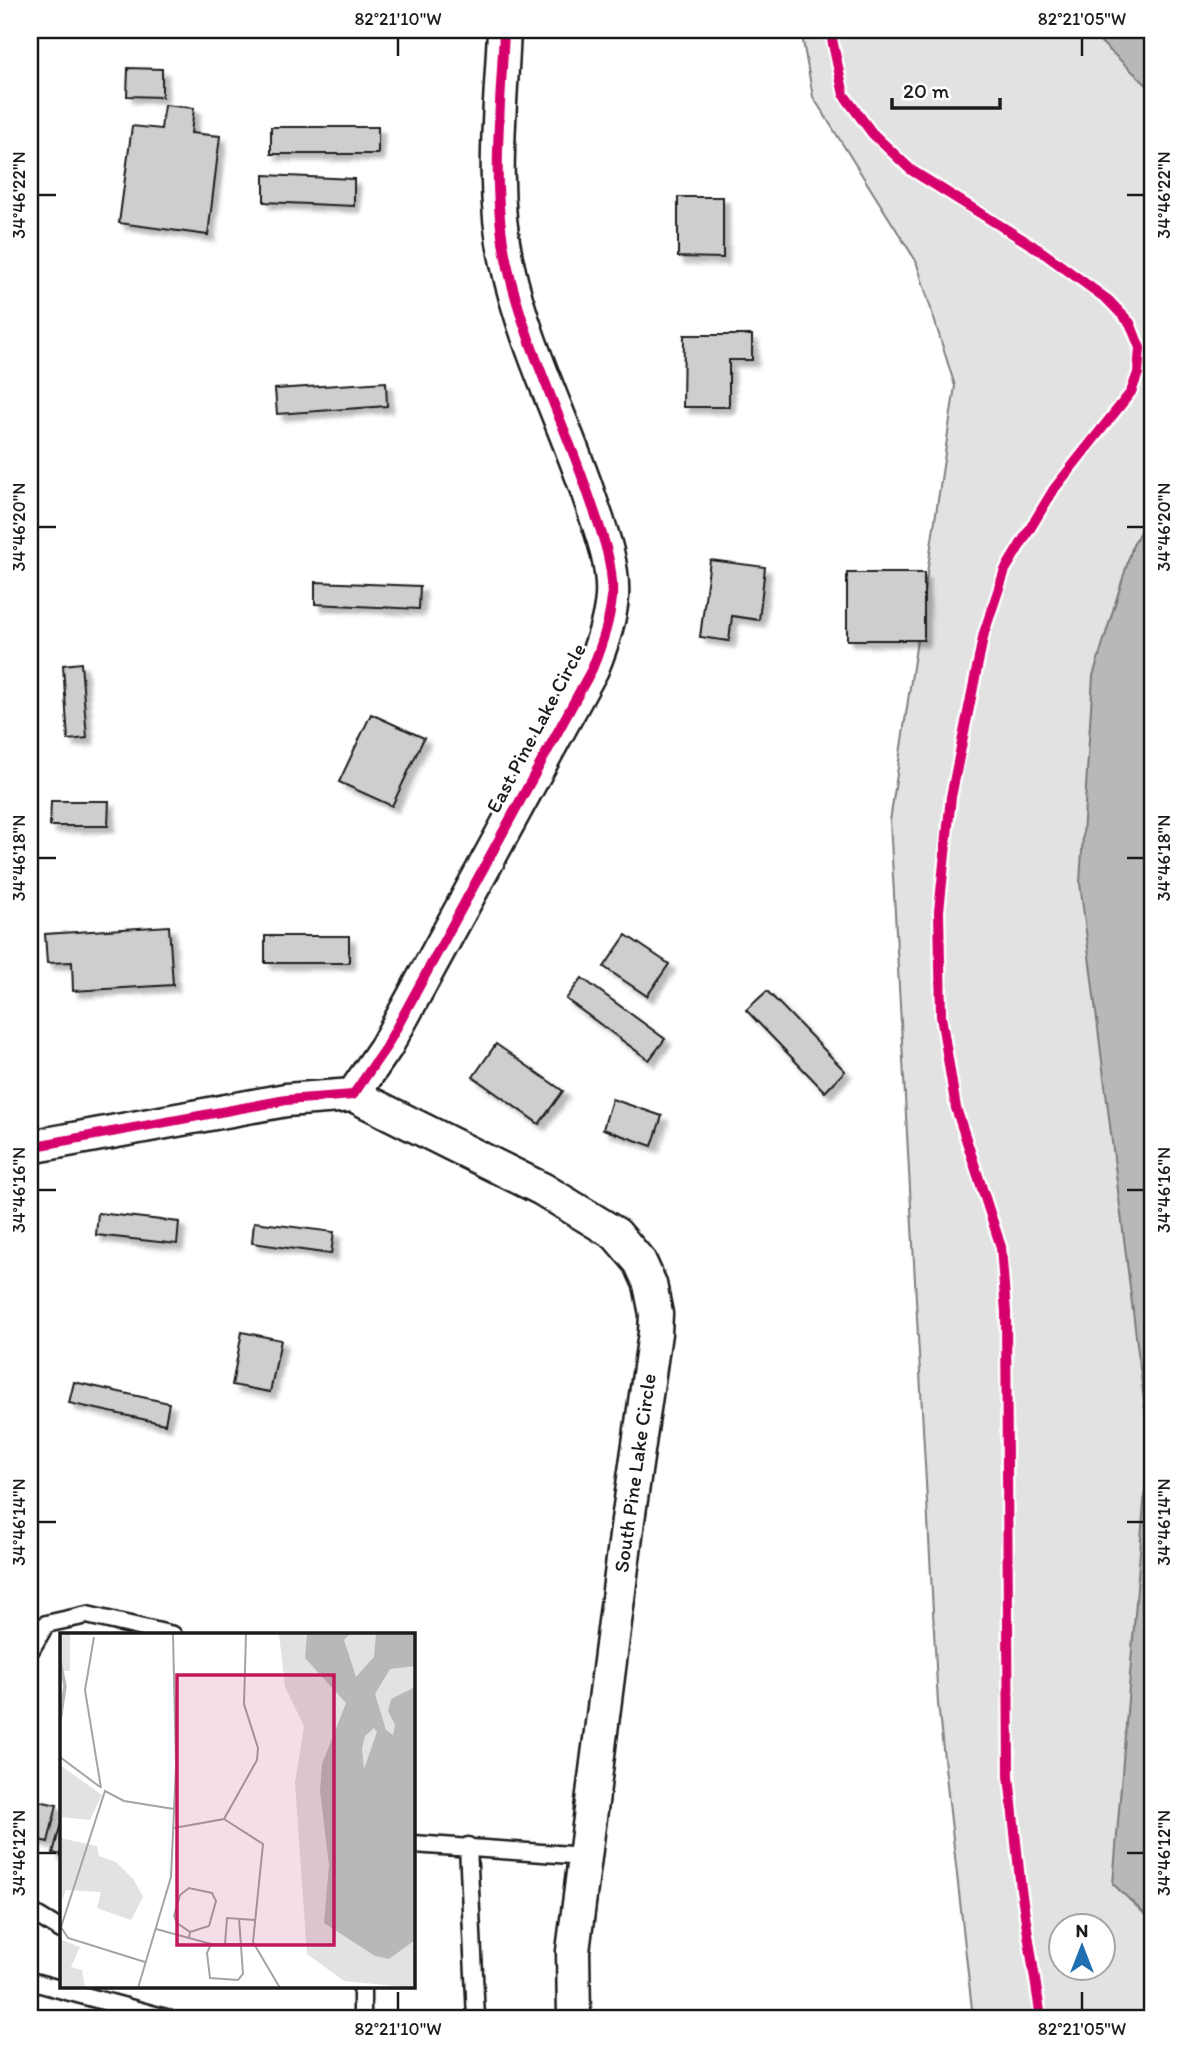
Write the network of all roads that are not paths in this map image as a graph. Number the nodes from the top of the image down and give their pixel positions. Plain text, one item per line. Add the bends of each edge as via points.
1 (504, 30) edge
2 (353, 1095) junction
3 (30, 1147) edge
4 (164, 1633) edge
5 (30, 1651) edge
6 (415, 1844) edge
7 (468, 1846) junction
8 (585, 1856) junction
9 (30, 1911) edge
10 (60, 1929) edge
11 (30, 1981) edge
12 (60, 1986) edge
13 (71, 1988) edge
14 (362, 1988) edge
15 (88, 1991) edge
16 (166, 2018) edge
17 (362, 2018) edge
18 (476, 2018) edge
19 (574, 2018) edge

1 - 2 street, East Pine Lake Circle via 498,167 506,263 608,552 612,597 603,644 592,669 386,1047
2 - 3 street via 286,1100
2 - 8 street, South Pine Lake Circle via 587,1214 629,1247 650,1284 655,1333
4 - 5 lane via 87,1615 46,1623
6 - 7 lane
7 - 8 lane
7 - 18 lane
8 - 19 street, South Pine Lake Circle via 573,1951
9 - 10 lane
11 - 12 lane
13 - 15 lane
14 - 17 lane
15 - 16 lane

